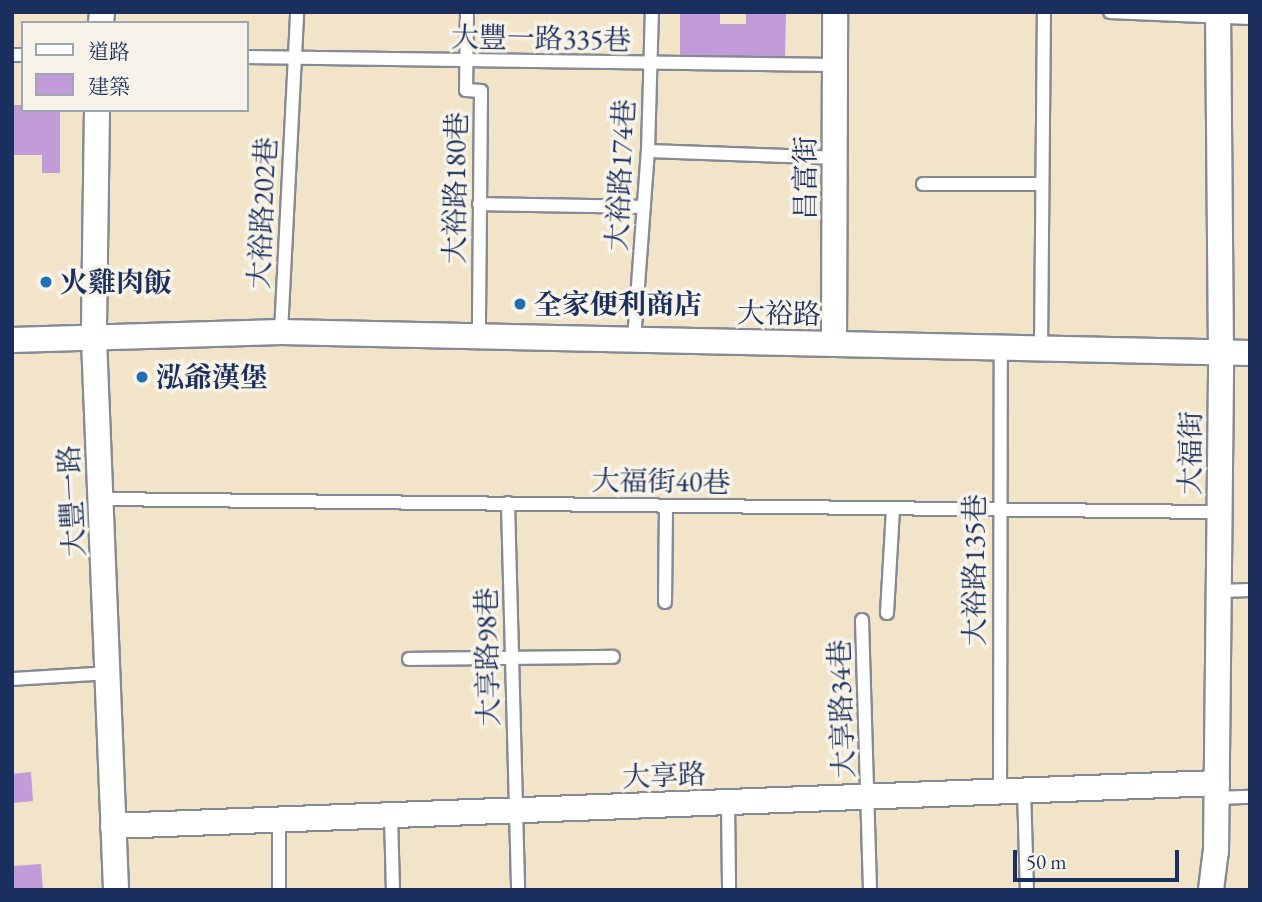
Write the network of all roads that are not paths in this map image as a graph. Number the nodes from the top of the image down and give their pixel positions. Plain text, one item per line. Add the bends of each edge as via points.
1 (297, 12) edge
2 (467, 12) edge
3 (652, 12) edge
4 (835, 12) edge
5 (1044, 12) edge
6 (1110, 12) edge
7 (1222, 15) edge
8 (1250, 18) edge
9 (248, 57) edge
10 (294, 58) junction
11 (466, 62) junction
12 (649, 64) junction
13 (835, 65) junction
14 (97, 112) edge
15 (648, 151) junction
16 (835, 158) junction
17 (923, 184) dead end
18 (1042, 184) junction
19 (479, 204) junction
20 (644, 207) junction
21 (281, 332) junction
22 (479, 337) junction
23 (94, 339) junction
24 (12, 340) edge
25 (634, 340) junction
26 (834, 344) junction
27 (1001, 348) junction
28 (1041, 349) junction
29 (1221, 353) junction
30 (1250, 354) edge
31 (101, 499) junction
32 (508, 503) junction
33 (666, 506) junction
34 (893, 508) junction
35 (997, 510) junction
36 (1220, 512) junction
37 (1250, 590) edge
38 (1219, 591) junction
39 (664, 602) dead end
40 (887, 613) dead end
41 (862, 620) dead end
42 (613, 656) dead end
43 (512, 657) junction
44 (409, 659) dead end
45 (109, 673) junction
46 (12, 678) edge
47 (1012, 791) junction
48 (1217, 791) junction
49 (868, 797) junction
50 (1250, 797) edge
51 (729, 802) junction
52 (515, 810) junction
53 (391, 815) junction
54 (279, 819) junction
55 (113, 826) junction
56 (116, 890) edge
57 (279, 890) edge
58 (393, 890) edge
59 (518, 890) edge
60 (729, 890) edge
61 (870, 890) edge
62 (1027, 890) edge
63 (1211, 890) edge

1 - 10 lane, 大裕路202巷
2 - 11 lane, 大裕路180巷
3 - 12 lane, 大裕路174巷
4 - 13 street, 昌富街
5 - 18 lane
6 - 7 lane
7 - 8 lane
7 - 29 street, 大福街
9 - 10 lane, 大豐一路335巷
10 - 11 lane, 大豐一路335巷
10 - 21 lane, 大裕路202巷
11 - 12 lane, 大豐一路335巷
11 - 19 lane, 大裕路180巷 via 466,90 481,91
12 - 13 lane, 大豐一路335巷
12 - 15 lane, 大裕路174巷
13 - 16 street, 昌富街
14 - 23 street, 大豐一路
15 - 16 lane
15 - 20 lane, 大裕路174巷
16 - 26 street, 昌富街
17 - 18 lane
18 - 28 lane
19 - 20 lane
19 - 22 lane, 大裕路180巷
20 - 25 lane, 大裕路174巷
21 - 22 street, 大裕路
21 - 23 street, 大裕路
22 - 25 street, 大裕路
23 - 24 street, 大裕路
23 - 31 street, 大豐一路
25 - 26 street, 大裕路
26 - 27 street, 大裕路
27 - 28 street, 大裕路
27 - 35 lane, 大裕路135巷
28 - 29 street, 大裕路
29 - 30 street, 大裕路
29 - 36 street, 大福街
31 - 32 lane, 大福街40巷
31 - 45 street, 大豐一路
32 - 33 lane, 大福街40巷
32 - 43 lane, 大享路98巷
33 - 34 lane, 大福街40巷
33 - 39 lane
34 - 35 lane, 大福街40巷
34 - 40 lane
35 - 36 lane, 大福街40巷
35 - 47 lane, 大裕路135巷
36 - 38 street, 大福街
37 - 38 lane
38 - 48 street, 大福街
41 - 49 lane, 大享路34巷
42 - 43 lane
43 - 44 lane
43 - 52 lane, 大享路98巷
45 - 46 lane
45 - 55 street, 大豐一路
47 - 48 street, 大享路
47 - 49 street, 大享路
47 - 62 lane, 大裕路135巷
48 - 50 lane
48 - 63 street, 大福街
49 - 51 street, 大享路
49 - 61 lane, 大享路34巷
51 - 52 street, 大享路
51 - 60 lane
52 - 53 street, 大享路
52 - 59 lane, 大享路98巷
53 - 54 street, 大享路
53 - 58 lane
54 - 55 street, 大享路
54 - 57 lane
55 - 56 street, 大豐一路

